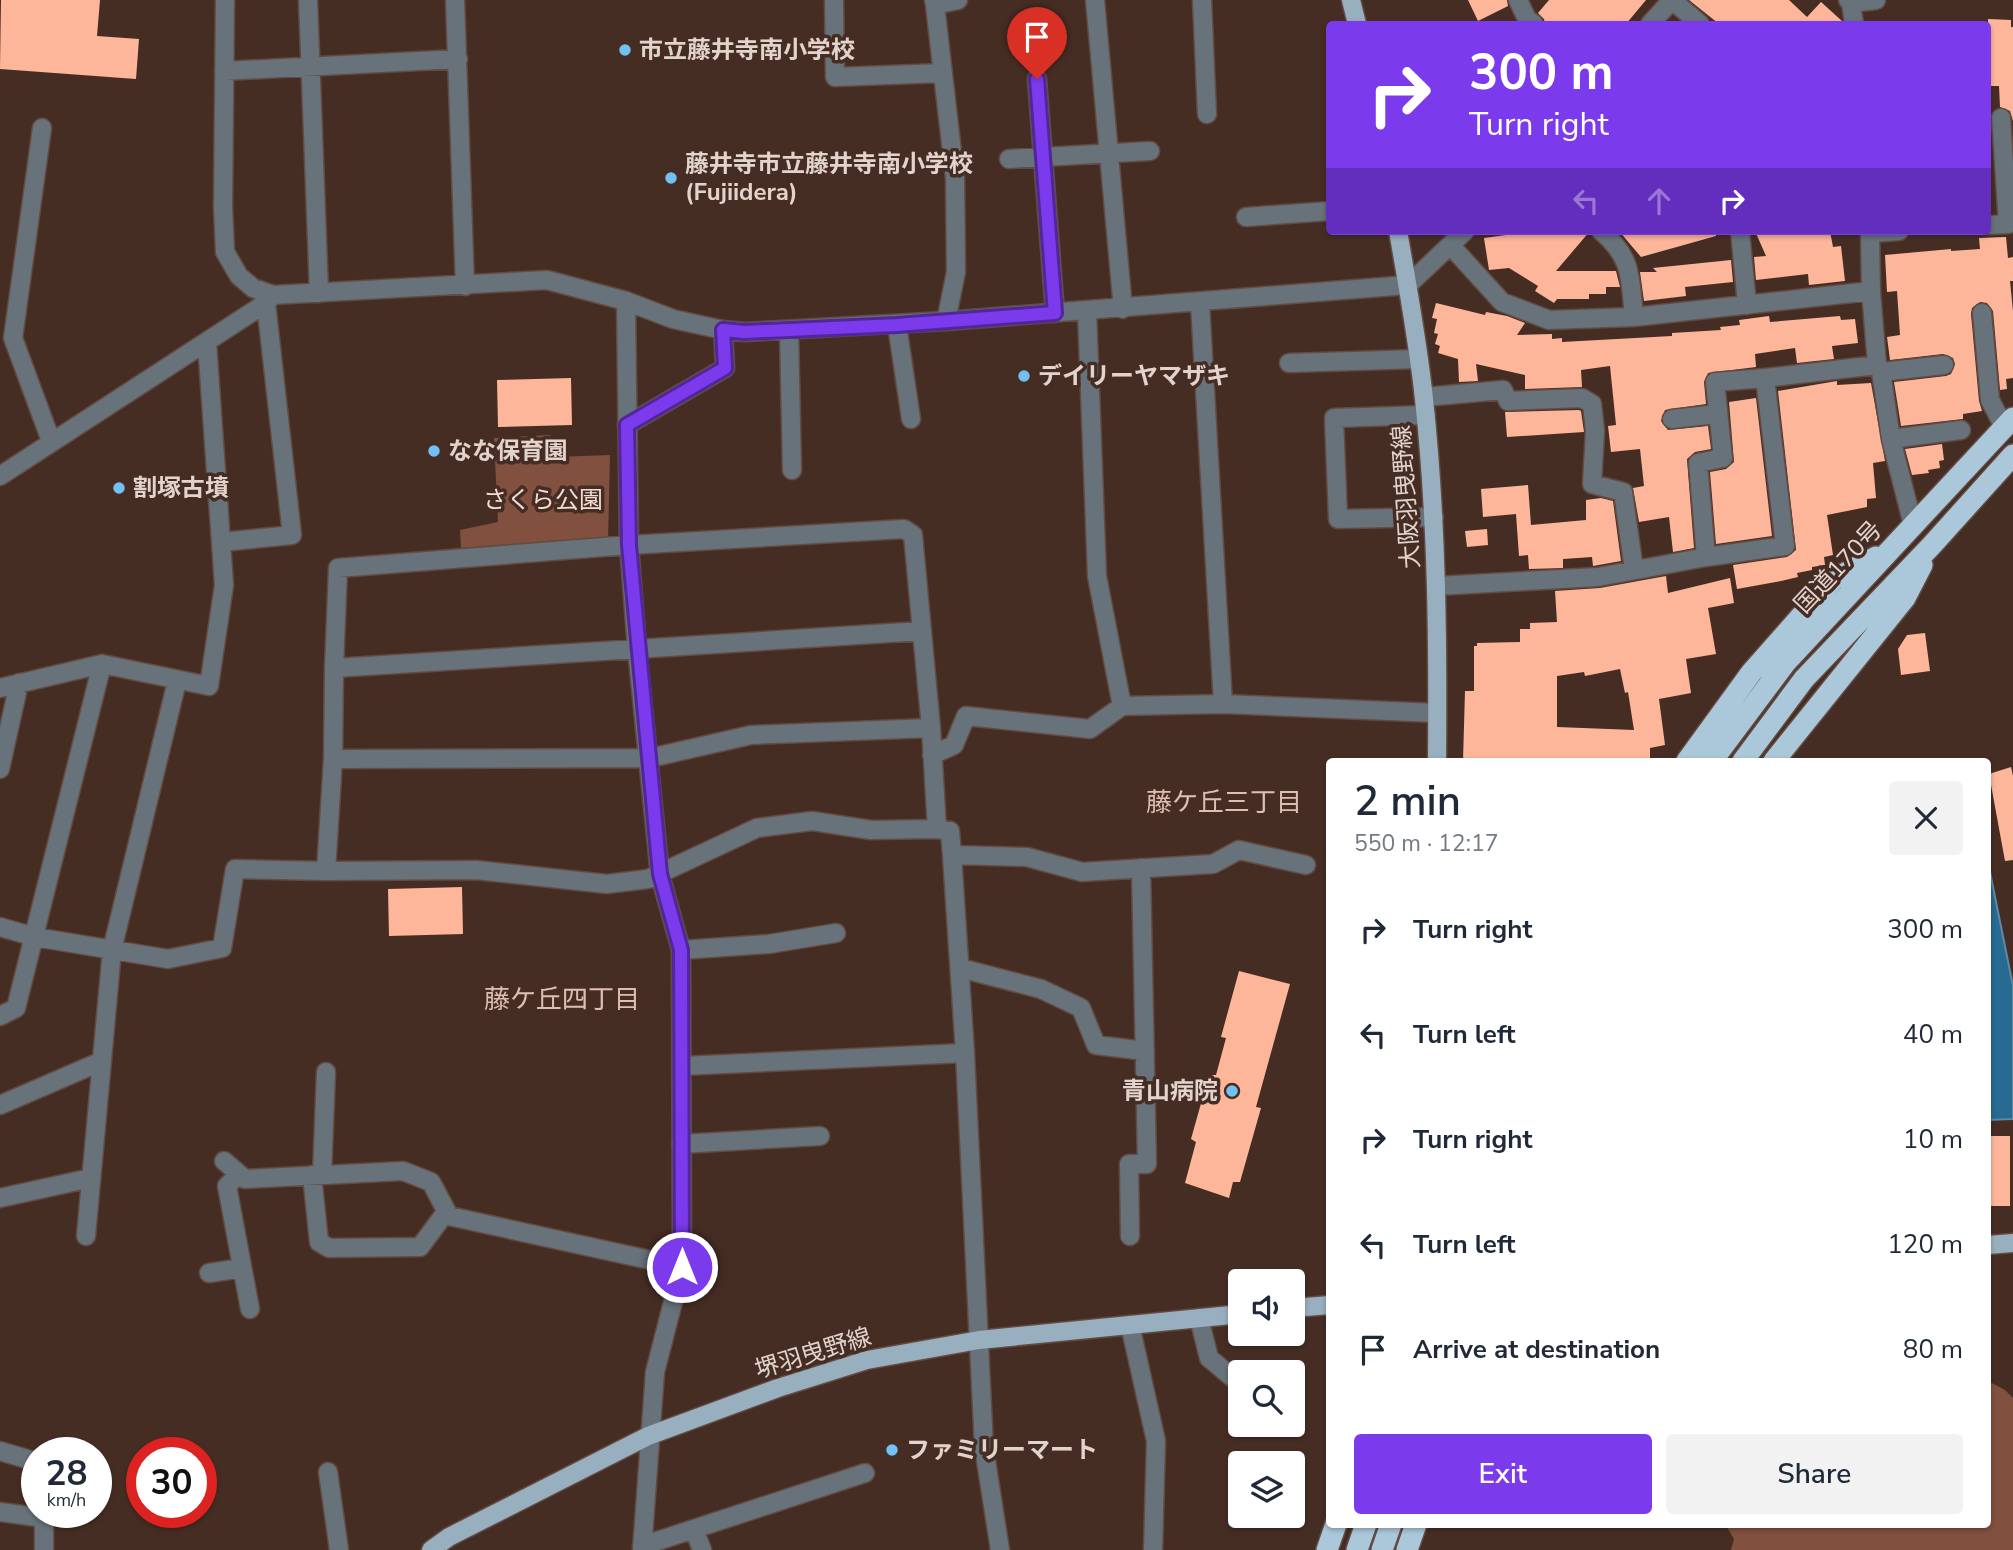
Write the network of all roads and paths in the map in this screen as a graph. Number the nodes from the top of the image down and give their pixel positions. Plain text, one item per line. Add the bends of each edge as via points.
1 (225, 0) edge
2 (307, 0) edge
3 (455, 0) edge
4 (835, 0) edge
5 (958, 0) edge
6 (1094, 0) edge
7 (1202, 0) edge
8 (1351, 0) edge
9 (1518, 0) edge
10 (1876, 0) edge
11 (1849, 1) edge
12 (935, 2) edge
13 (1356, 21) edge
14 (1530, 21) edge
15 (1653, 21) edge
16 (1696, 21) edge
17 (1853, 21) edge
18 (458, 58) junction
19 (310, 67) junction
20 (224, 71) junction
21 (943, 73) junction
22 (1037, 79) dead end
23 (1207, 114) dead end
24 (2001, 118) edge
25 (42, 128) dead end
26 (1150, 151) dead end
27 (1109, 153) junction
28 (1045, 157) junction
29 (1009, 159) dead end
30 (1326, 211) edge
31 (1245, 217) dead end
32 (2011, 224) edge
33 (1991, 225) edge
34 (1399, 235) edge
35 (1461, 235) edge
36 (1606, 235) edge
37 (1740, 235) edge
38 (1870, 235) edge
39 (1451, 246) junction
40 (1408, 285) junction
41 (465, 286) junction
42 (1871, 291) junction
43 (319, 293) junction
44 (269, 299) junction
45 (626, 301) junction
46 (1200, 303) junction
47 (1747, 305) junction
48 (1123, 309) junction
49 (1087, 311) junction
50 (1055, 313) junction
51 (1982, 313) dead end
52 (1634, 317) junction
53 (946, 321) junction
54 (897, 325) junction
55 (723, 330) junction
56 (789, 330) junction
57 (207, 343) junction
58 (1419, 359) junction
59 (1289, 363) dead end
60 (1944, 365) dead end
61 (1879, 368) junction
62 (1765, 378) junction
63 (1424, 397) junction
64 (1717, 414) junction
65 (1426, 415) junction
66 (911, 419) dead end
67 (1672, 419) dead end
68 (2009, 423) edge
69 (627, 425) junction
70 (1961, 430) dead end
71 (1891, 439) junction
72 (51, 441) junction
73 (2013, 455) edge
74 (792, 470) dead end
75 (0, 476) edge
76 (1434, 517) junction
77 (1913, 525) junction
78 (222, 542) junction
79 (629, 545) junction
80 (1932, 545) junction
81 (1890, 549) junction
82 (1706, 557) junction
83 (1634, 570) junction
84 (1436, 586) junction
85 (922, 631) junction
86 (637, 649) junction
87 (102, 664) junction
88 (334, 668) junction
89 (177, 681) junction
90 (19, 683) junction
91 (0, 688) edge
92 (1223, 704) junction
93 (1122, 706) junction
94 (1437, 713) junction
95 (930, 728) junction
96 (932, 755) junction
97 (650, 758) junction
98 (1437, 758) edge
99 (1689, 758) edge
100 (1714, 758) edge
101 (1745, 758) edge
102 (1776, 758) edge
103 (333, 759) junction
104 (0, 769) edge
105 (937, 829) junction
106 (952, 855) junction
107 (1306, 865) dead end
108 (1141, 868) junction
109 (326, 871) junction
110 (660, 874) junction
111 (0, 927) edge
112 (836, 933) dead end
113 (35, 937) junction
114 (112, 950) junction
115 (681, 950) junction
116 (960, 968) junction
117 (0, 1016) edge
118 (1145, 1051) junction
119 (965, 1053) junction
120 (102, 1060) junction
121 (681, 1066) junction
122 (326, 1072) dead end
123 (0, 1105) edge
124 (820, 1136) dead end
125 (681, 1144) junction
126 (224, 1161) dead end
127 (239, 1174) junction
128 (317, 1175) junction
129 (90, 1178) junction
130 (0, 1198) edge
131 (446, 1212) junction
132 (86, 1236) dead end
133 (1130, 1236) dead end
134 (2013, 1242) edge
135 (1991, 1245) edge
136 (682, 1267) junction
137 (242, 1268) junction
138 (209, 1273) dead end
139 (1326, 1305) edge
140 (1305, 1307) edge
141 (250, 1309) dead end
142 (1228, 1315) edge
143 (1199, 1318) junction
144 (1130, 1325) junction
145 (979, 1340) junction
146 (1228, 1374) edge
147 (649, 1436) junction
148 (0, 1451) edge
149 (21, 1457) edge
150 (328, 1472) dead end
151 (865, 1474) dead end
152 (0, 1512) edge
153 (21, 1513) edge
154 (44, 1528) edge
155 (1335, 1528) edge
156 (1365, 1528) edge
157 (1390, 1528) edge
158 (1415, 1528) edge
159 (694, 1529) junction
160 (642, 1548) edge
161 (44, 1550) edge
162 (339, 1550) edge
163 (431, 1550) edge
164 (702, 1550) edge
165 (1000, 1550) edge
166 (1153, 1550) edge
167 (1327, 1550) edge
168 (1357, 1550) edge
169 (1382, 1550) edge
170 (1407, 1550) edge

1 - 20 street
2 - 19 street
3 - 18 street
4 - 21 street via 835,77
5 - 12 street
6 - 27 street
7 - 23 street
8 - 13 main road
9 - 14 street
10 - 11 street
11 - 17 street
12 - 21 street
15 - 16 street via 1672,0
18 - 19 street
18 - 41 street
19 - 20 street
19 - 43 street
20 - 44 street via 225,252 239,276
21 - 53 street via 955,178 956,272
22 - 28 street
24 - 32 street
25 - 72 street via 13,338
26 - 27 street
27 - 28 street
27 - 48 street
28 - 29 street
28 - 50 street
30 - 31 street
32 - 33 street
34 - 40 main road, 大阪羽曳野線
35 - 39 street
36 - 52 street via 1629,266
37 - 47 street
38 - 42 street
39 - 40 street
39 - 52 street via 1502,302 1549,320
40 - 46 street
40 - 58 main road, 大阪羽曳野線
41 - 43 street
41 - 45 street via 547,280
42 - 47 street
42 - 61 street
43 - 44 street
44 - 57 street
44 - 78 street via 292,535
45 - 55 street
45 - 69 street
46 - 48 street
46 - 92 street
47 - 52 street
48 - 49 street
49 - 50 street
49 - 93 street via 1097,576
50 - 53 street
51 - 68 street via 1990,400
53 - 54 street
54 - 56 street
54 - 66 street
55 - 56 street
55 - 69 street via 725,368
56 - 74 street
57 - 72 street
57 - 78 street
58 - 59 street
58 - 63 main road, 大阪羽曳野線
60 - 61 street
61 - 62 street
61 - 71 street
62 - 64 street via 1716,382
62 - 82 street via 1785,546
63 - 65 main road, 大阪羽曳野線
63 - 83 street via 1503,390 1508,401 1582,398 1592,404 1592,484 1623,492
64 - 67 street
64 - 82 street via 1723,458 1698,463
65 - 76 main road, 大阪羽曳野線
65 - 76 street via 1334,418 1338,519
68 - 77 highway, 国道170号
69 - 79 street
70 - 71 street
71 - 77 street
72 - 75 street
73 - 80 highway
76 - 84 main road, 大阪羽曳野線
77 - 81 highway, 国道170号
78 - 89 street via 224,585 209,686
79 - 85 street via 904,529 913,535
79 - 86 street
79 - 88 street via 338,568
80 - 101 highway via 1804,679
80 - 102 highway via 1905,598
81 - 99 highway via 1833,579 1751,673
81 - 100 highway, 国道170号 via 1786,662
82 - 83 street
83 - 84 street via 1598,578
84 - 94 main road, 大阪羽曳野線
85 - 86 street
85 - 95 street
86 - 88 street
86 - 97 street
87 - 89 street
87 - 90 street
87 - 113 street
88 - 103 street
89 - 114 street
90 - 91 street
90 - 104 street
92 - 93 street
92 - 94 street
93 - 96 street via 1090,729 966,716 954,745
94 - 98 main road, 大阪羽曳野線
95 - 96 street
95 - 97 street via 751,735
96 - 105 street
97 - 103 street
97 - 110 street
103 - 109 street
105 - 106 street via 950,831
105 - 110 street via 871,830 812,821 757,828
106 - 108 street via 1027,856 1082,872
106 - 116 street
107 - 108 street via 1239,850 1213,864
108 - 118 street
109 - 110 street via 476,870 607,884 648,880
109 - 114 street via 235,869 222,948 168,959
110 - 115 street
111 - 113 street
112 - 115 street via 769,944
113 - 114 street
113 - 117 street via 16,1008
114 - 120 street
115 - 121 street
116 - 118 street via 1041,989 1081,1008 1096,1045
116 - 119 street
118 - 133 street via 1146,1164 1129,1164
119 - 121 street
119 - 145 street
120 - 123 street
120 - 129 street
121 - 125 street
122 - 128 street
124 - 125 street
125 - 136 street
126 - 127 street
127 - 128 street via 244,1179
127 - 137 street via 227,1186
128 - 131 street via 403,1171 431,1182
128 - 131 street via 319,1242 329,1248 420,1247
129 - 130 street
129 - 132 street
131 - 136 street
134 - 135 main road
136 - 147 street via 654,1372
137 - 138 street
137 - 141 street
139 - 140 main road
142 - 143 main road, 堺羽曳野線
143 - 144 main road, 堺羽曳野線
143 - 146 street via 1209,1359
144 - 145 main road, 堺羽曳野線
144 - 166 street via 1156,1441
145 - 147 main road, 堺羽曳野線 via 867,1360
145 - 165 street via 984,1448
147 - 160 street
147 - 163 main road, 堺羽曳野線
148 - 149 street
150 - 162 street
151 - 159 street
152 - 153 street
154 - 161 street
155 - 167 highway
156 - 168 highway
157 - 169 highway
158 - 170 highway
159 - 160 street
159 - 164 street

